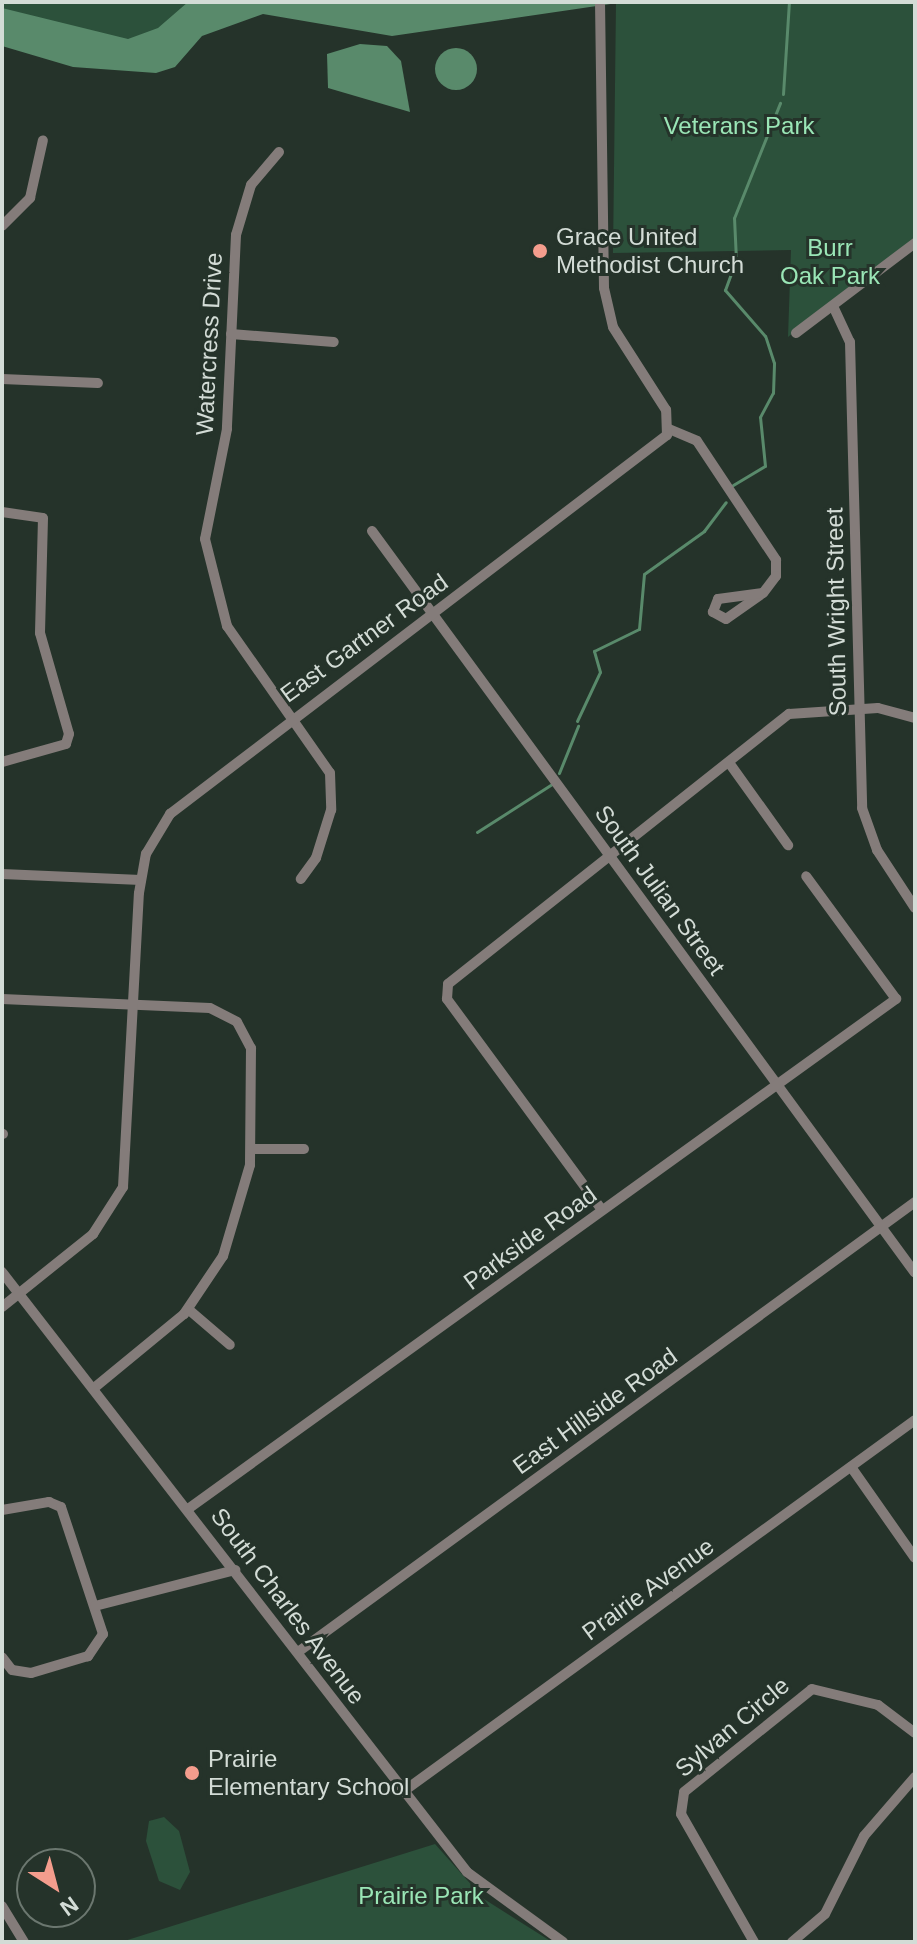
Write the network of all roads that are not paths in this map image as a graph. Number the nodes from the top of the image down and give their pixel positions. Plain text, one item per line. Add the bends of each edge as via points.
1 (600, 2) edge
2 (43, 140) dead end
3 (279, 152) dead end
4 (2, 226) edge
5 (915, 243) edge
6 (833, 306) junction
7 (796, 333) dead end
8 (231, 334) junction
9 (334, 342) dead end
10 (2, 379) edge
11 (98, 383) dead end
12 (669, 429) junction
13 (2, 512) edge
14 (372, 531) dead end
15 (763, 593) dead end
16 (432, 613) junction
17 (858, 708) junction
18 (292, 716) junction
19 (915, 718) edge
20 (2, 762) edge
21 (730, 764) junction
22 (788, 845) dead end
23 (613, 857) junction
24 (2, 874) edge
25 (806, 876) dead end
26 (301, 879) dead end
27 (141, 880) junction
28 (915, 908) edge
29 (2, 999) edge
30 (136, 1004) junction
31 (777, 1085) junction
32 (251, 1149) junction
33 (304, 1149) dead end
34 (915, 1202) edge
35 (602, 1210) junction
36 (882, 1227) junction
37 (2, 1272) edge
38 (915, 1273) edge
39 (19, 1294) junction
40 (2, 1307) edge
41 (188, 1309) junction
42 (230, 1345) dead end
43 (94, 1388) junction
44 (915, 1420) edge
45 (851, 1467) junction
46 (188, 1509) junction
47 (2, 1510) edge
48 (915, 1558) edge
49 (235, 1570) junction
50 (95, 1606) junction
51 (298, 1652) junction
52 (2, 1657) edge
53 (915, 1733) edge
54 (915, 1777) edge
55 (404, 1791) junction
56 (2, 1906) edge
57 (24, 1942) edge
58 (563, 1942) edge
59 (754, 1942) edge
60 (792, 1942) edge

1 - 12 street via 606,301 616,333 664,404
2 - 4 street via 30,198
3 - 8 street, Watercress Drive via 251,185 239,219
5 - 6 street
6 - 7 street
6 - 17 street, South Wright Street via 850,342
8 - 9 street
8 - 18 street, Watercress Drive via 227,429 206,520 208,575 235,639
10 - 11 street
12 - 15 street via 697,441 771,543 776,576
12 - 16 street, East Gartner Road via 652,449
13 - 20 street via 43,518 40,633 69,734 66,744
14 - 16 street, South Julian Street
16 - 18 street, East Gartner Road
16 - 23 street, South Julian Street
17 - 19 street
17 - 21 street via 789,714
17 - 28 street, South Wright Street via 868,831
18 - 26 street, Watercress Drive via 332,783 321,847
18 - 27 street, East Gartner Road via 181,802 153,840
21 - 22 street
21 - 23 street
23 - 31 street, South Julian Street
23 - 35 street via 448,984 447,999
24 - 27 street
25 - 31 street, Parkside Road via 896,999
27 - 30 street, East Gartner Road
29 - 30 street
30 - 32 street via 210,1008 237,1022 253,1056
30 - 39 street, East Gartner Road via 123,1187 93,1234
31 - 35 street, Parkside Road
31 - 36 street, South Julian Street
32 - 33 street
32 - 41 street via 231,1238
34 - 36 street, East Hillside Road
35 - 46 street, Parkside Road
36 - 38 street, South Julian Street
36 - 51 street, East Hillside Road
37 - 39 street, South Charles Avenue
39 - 40 street, East Gartner Road
39 - 43 street, South Charles Avenue
41 - 42 street
41 - 43 street
43 - 46 street, South Charles Avenue
44 - 45 street, Prairie Avenue
45 - 48 street
45 - 55 street, Prairie Avenue
46 - 49 street, South Charles Avenue
47 - 50 street via 49,1502 61,1507
49 - 50 street
49 - 51 street, South Charles Avenue
50 - 52 street via 103,1638 88,1656 26,1674
51 - 55 street, South Charles Avenue
53 - 59 street, Sylvan Circle via 878,1705 812,1689 684,1792 681,1814
54 - 60 street via 864,1836 825,1914
55 - 58 street, South Charles Avenue via 479,1884
56 - 57 street

